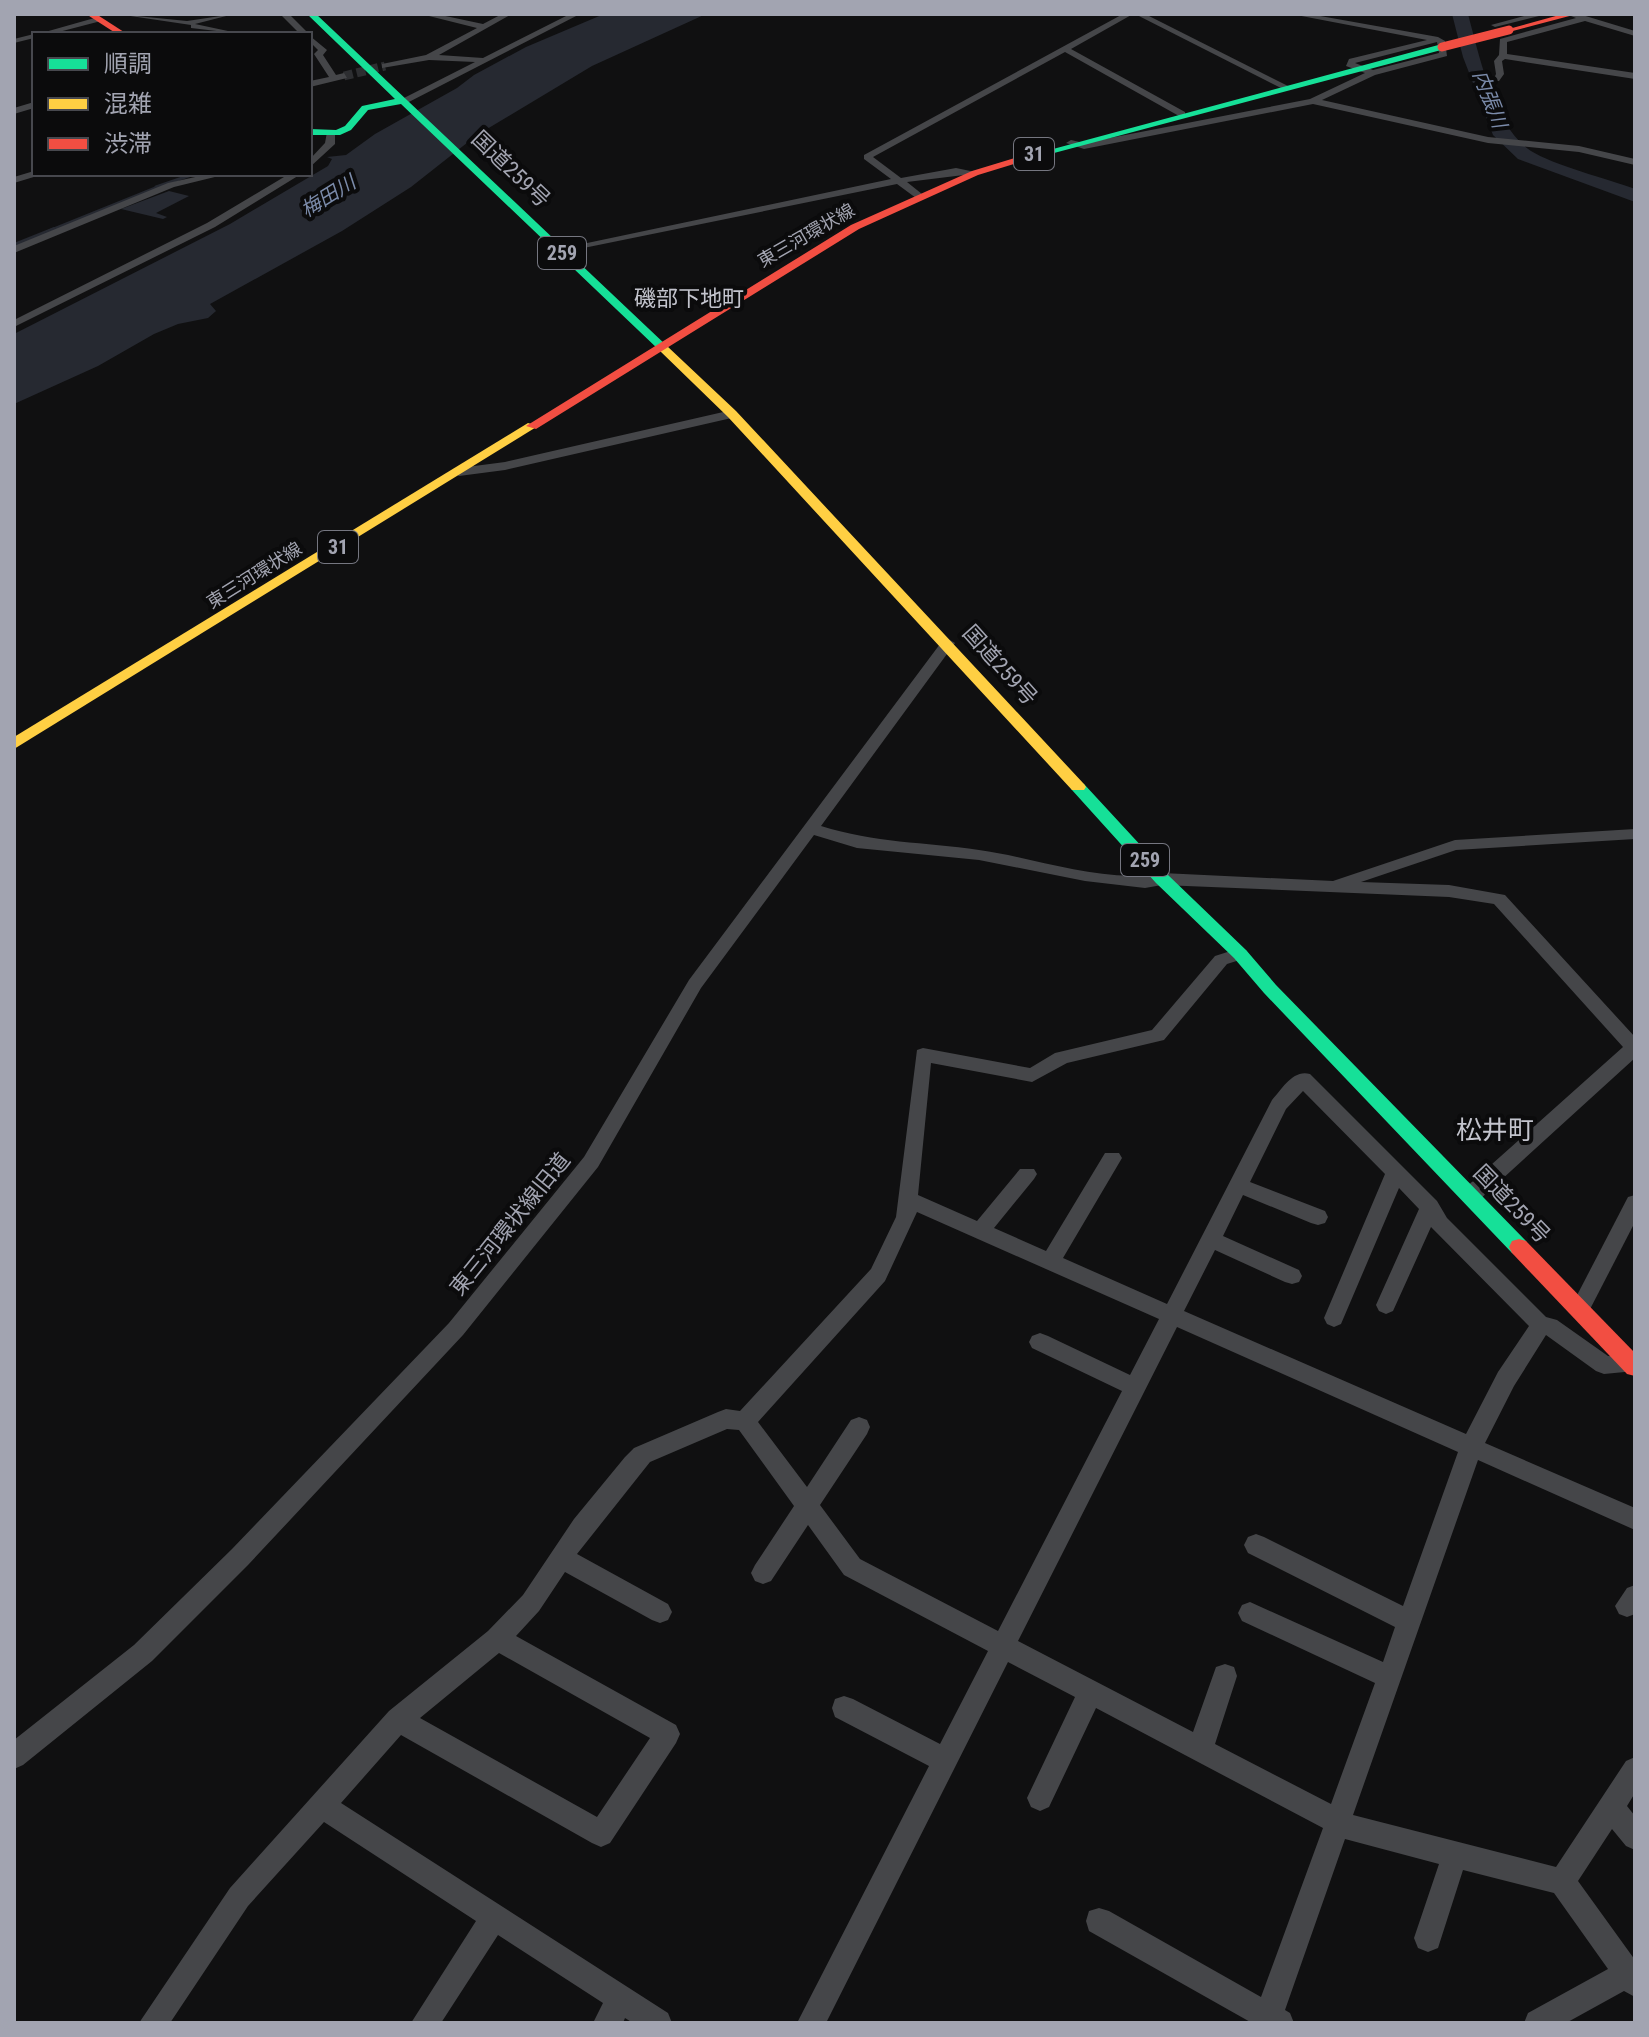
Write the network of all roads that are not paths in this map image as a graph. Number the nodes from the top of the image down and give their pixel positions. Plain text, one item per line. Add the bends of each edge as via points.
1 (121, 14) edge
2 (230, 14) edge
3 (284, 14) edge
4 (311, 14) edge
5 (425, 14) edge
6 (508, 14) edge
7 (576, 14) edge
8 (1129, 14) edge
9 (1139, 14) edge
10 (1295, 14) edge
11 (1486, 14) edge
12 (1543, 14) edge
13 (1575, 15) edge
14 (101, 16) edge
15 (187, 23) junction
16 (484, 27) junction
17 (326, 28) junction
18 (49, 32) edge
19 (121, 32) edge
20 (223, 32) edge
21 (303, 32) edge
22 (1502, 32) junction
23 (312, 33) edge
24 (1635, 34) edge
25 (312, 40) edge
26 (1440, 43) junction
27 (1065, 49) junction
28 (1503, 56) junction
29 (429, 57) junction
30 (482, 60) junction
31 (385, 66) tunnel mouth
32 (1365, 71) junction
33 (344, 76) tunnel mouth
34 (1635, 76) edge
35 (333, 77) junction
36 (1496, 79) dead end
37 (312, 83) edge
38 (1286, 87) junction
39 (14, 101) edge
40 (405, 101) junction
41 (1313, 101) junction
42 (30, 106) edge
43 (14, 111) edge
44 (1182, 114) junction
45 (312, 132) edge
46 (330, 134) junction
47 (1071, 143) junction
48 (312, 162) edge
49 (1635, 162) edge
50 (975, 173) junction
51 (213, 176) edge
52 (293, 176) edge
53 (899, 181) junction
54 (919, 196) junction
55 (14, 250) edge
56 (559, 250) junction
57 (14, 324) edge
58 (661, 347) junction
59 (732, 414) junction
60 (459, 472) junction
61 (948, 643) junction
62 (14, 744) edge
63 (810, 828) junction
64 (1635, 834) edge
65 (1162, 879) junction
66 (1326, 888) junction
67 (1240, 954) junction
68 (1635, 1049) edge
69 (1112, 1158) dead end
70 (1396, 1172) junction
71 (1027, 1174) dead end
72 (1238, 1185) junction
73 (1471, 1195) junction
74 (907, 1199) junction
75 (1635, 1203) edge
76 (1430, 1207) junction
77 (1318, 1217) dead end
78 (980, 1231) junction
79 (1210, 1239) junction
80 (1050, 1262) junction
81 (1292, 1276) dead end
82 (1386, 1305) dead end
83 (1580, 1309) junction
84 (1171, 1315) junction
85 (1334, 1318) dead end
86 (1541, 1325) junction
87 (1040, 1342) dead end
88 (1634, 1366) edge
89 (1135, 1387) junction
90 (745, 1421) junction
91 (859, 1427) dead end
92 (1471, 1448) junction
93 (807, 1506) junction
94 (1635, 1519) edge
95 (1256, 1545) dead end
96 (563, 1558) junction
97 (763, 1573) dead end
98 (660, 1612) dead end
99 (1250, 1613) dead end
100 (1408, 1621) junction
101 (497, 1639) junction
102 (1003, 1648) junction
103 (1225, 1676) dead end
104 (1388, 1677) junction
105 (1090, 1693) junction
106 (844, 1708) dead end
107 (398, 1720) junction
108 (1200, 1750) junction
109 (14, 1756) edge
110 (946, 1761) junction
111 (1635, 1770) edge
112 (1040, 1798) dead end
113 (322, 1806) junction
114 (1611, 1807) junction
115 (1336, 1820) junction
116 (1635, 1837) edge
117 (1455, 1855) junction
118 (1562, 1882) junction
119 (494, 1917) junction
120 (1099, 1921) dead end
121 (1428, 1938) dead end
122 (1631, 1978) edge
123 (614, 2011) edge
124 (1271, 2021) edge
125 (153, 2023) edge
126 (425, 2023) edge
127 (658, 2023) edge
128 (811, 2023) edge
129 (1538, 2023) edge

1 - 15 street
2 - 15 street
3 - 21 street
4 - 17 main road, 国道259号 / 259
5 - 16 street
6 - 16 street
7 - 30 street
8 - 27 street
9 - 38 street
10 - 26 street
11 - 22 street
12 - 22 street
13 - 22 main road, 東三河環状線 / 31
13 - 24 street
14 - 18 street
14 - 19 main road
15 - 20 street
16 - 29 street
17 - 23 street
17 - 40 main road, 国道259号 / 259
22 - 26 main road, 東三河環状線 / 31, bridge
22 - 28 street
25 - 35 street via 323,50 318,54
26 - 32 main road, 東三河環状線 / 31
27 - 44 street
27 - 53 street via 867,157
28 - 34 street
28 - 36 street
29 - 30 street
29 - 31 street
30 - 40 street
32 - 38 main road, 東三河環状線 / 31
32 - 41 street
33 - 35 street
35 - 37 street
38 - 44 main road, 東三河環状線 / 31
39 - 42 street
40 - 46 main road via 365,108 353,126
40 - 56 main road, 国道259号 / 259
41 - 47 street via 1084,146
41 - 49 street via 1496,141 1579,149
42 - 43 street
44 - 47 main road, 東三河環状線 / 31
45 - 46 main road
46 - 48 street via 330,144
47 - 50 main road, 東三河環状線 / 31
50 - 53 street
50 - 54 main road, 東三河環状線 / 31
51 - 55 street via 171,185
52 - 57 street via 211,225
53 - 54 street
53 - 56 street
54 - 58 main road, 東三河環状線 / 31 via 855,227
56 - 58 main road, 国道259号 / 259
58 - 59 main road, 国道259号 / 259
58 - 60 main road, 東三河環状線 / 31
59 - 60 street
59 - 61 main road, 国道259号 / 259
60 - 62 main road, 東三河環状線 / 31
61 - 63 street, 東三河環状線旧道
61 - 65 main road, 国道259号 / 259
63 - 65 street via 857,843 979,855 1085,876
63 - 109 street, 東三河環状線旧道 via 695,984 591,1162 456,1329 143,1653
64 - 66 street via 1455,845
65 - 66 street
65 - 67 main road, 国道259号 / 259
66 - 68 street via 1449,891 1499,899
67 - 73 main road, 国道259号 / 259
67 - 74 street via 1221,960 1170,1023 1150,1039 1062,1058 1032,1075 923,1055
68 - 73 street
69 - 80 street
70 - 72 street via 1303,1079 1279,1105
70 - 76 street
70 - 85 street
71 - 78 street
72 - 77 street
72 - 79 street
73 - 83 main road, 国道259号 / 259
74 - 78 street
74 - 90 street via 906,1217 878,1275
75 - 83 street
76 - 82 street
76 - 86 street via 1440,1224
78 - 80 street
79 - 81 street
79 - 84 street
80 - 84 street
83 - 88 main road, 国道259号 / 259
84 - 89 street
84 - 92 street
86 - 88 street via 1604,1365
86 - 92 street
87 - 89 street
89 - 102 street
90 - 93 street
90 - 96 street via 726,1419 642,1455
91 - 93 street
92 - 94 street
92 - 100 street
93 - 97 street
93 - 102 street via 852,1567
95 - 100 street
96 - 98 street
96 - 101 street
99 - 104 street
100 - 104 street
101 - 107 street
101 - 107 street via 667,1734 601,1834
102 - 105 street
102 - 110 street
103 - 108 street
104 - 115 street
105 - 108 street
105 - 112 street
106 - 110 street
107 - 113 street
108 - 115 street
110 - 128 street
111 - 114 street
113 - 119 street
113 - 125 street via 239,1897
114 - 116 street
114 - 118 street
115 - 117 street via 1352,1829
115 - 124 street
117 - 118 street
117 - 121 street
118 - 122 street
119 - 123 street
119 - 126 street
120 - 124 street
122 - 129 street
123 - 127 street

